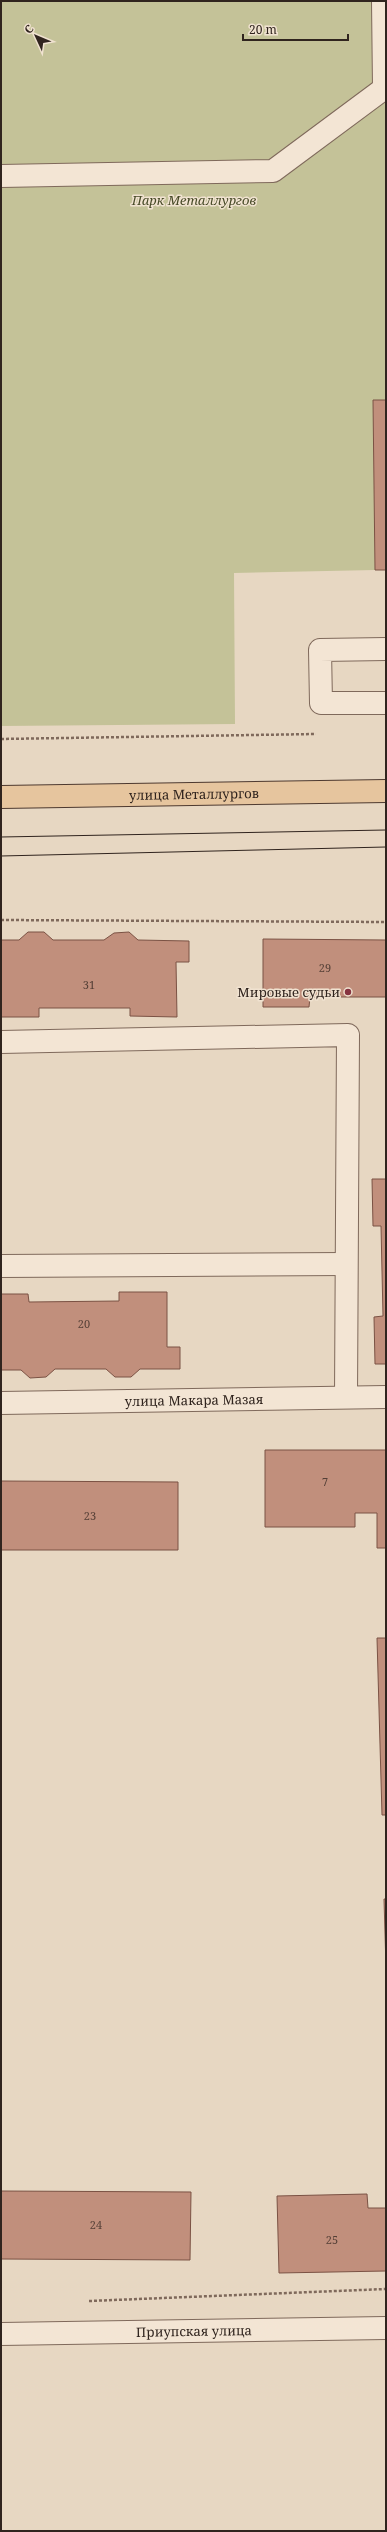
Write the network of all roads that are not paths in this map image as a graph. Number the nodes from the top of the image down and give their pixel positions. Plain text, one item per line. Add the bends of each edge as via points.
1 (383, 1) edge
2 (385, 87) edge
3 (1, 176) edge
4 (386, 648) edge
5 (386, 703) edge
6 (386, 792) edge
7 (1, 797) edge
8 (1, 1042) edge
9 (346, 1264) junction
10 (1, 1266) edge
11 (346, 1397) junction
12 (386, 1397) edge
13 (1, 1403) edge
14 (386, 2328) edge
15 (1, 2334) edge

1 - 2 street
2 - 3 street via 273,171
4 - 5 street via 320,650 321,703
6 - 7 main road, улица Металлургов
8 - 9 street via 348,1035
9 - 10 street
9 - 11 street
11 - 12 street, улица Макара Мазая
11 - 13 street, улица Макара Мазая
14 - 15 street, Приупская улица

